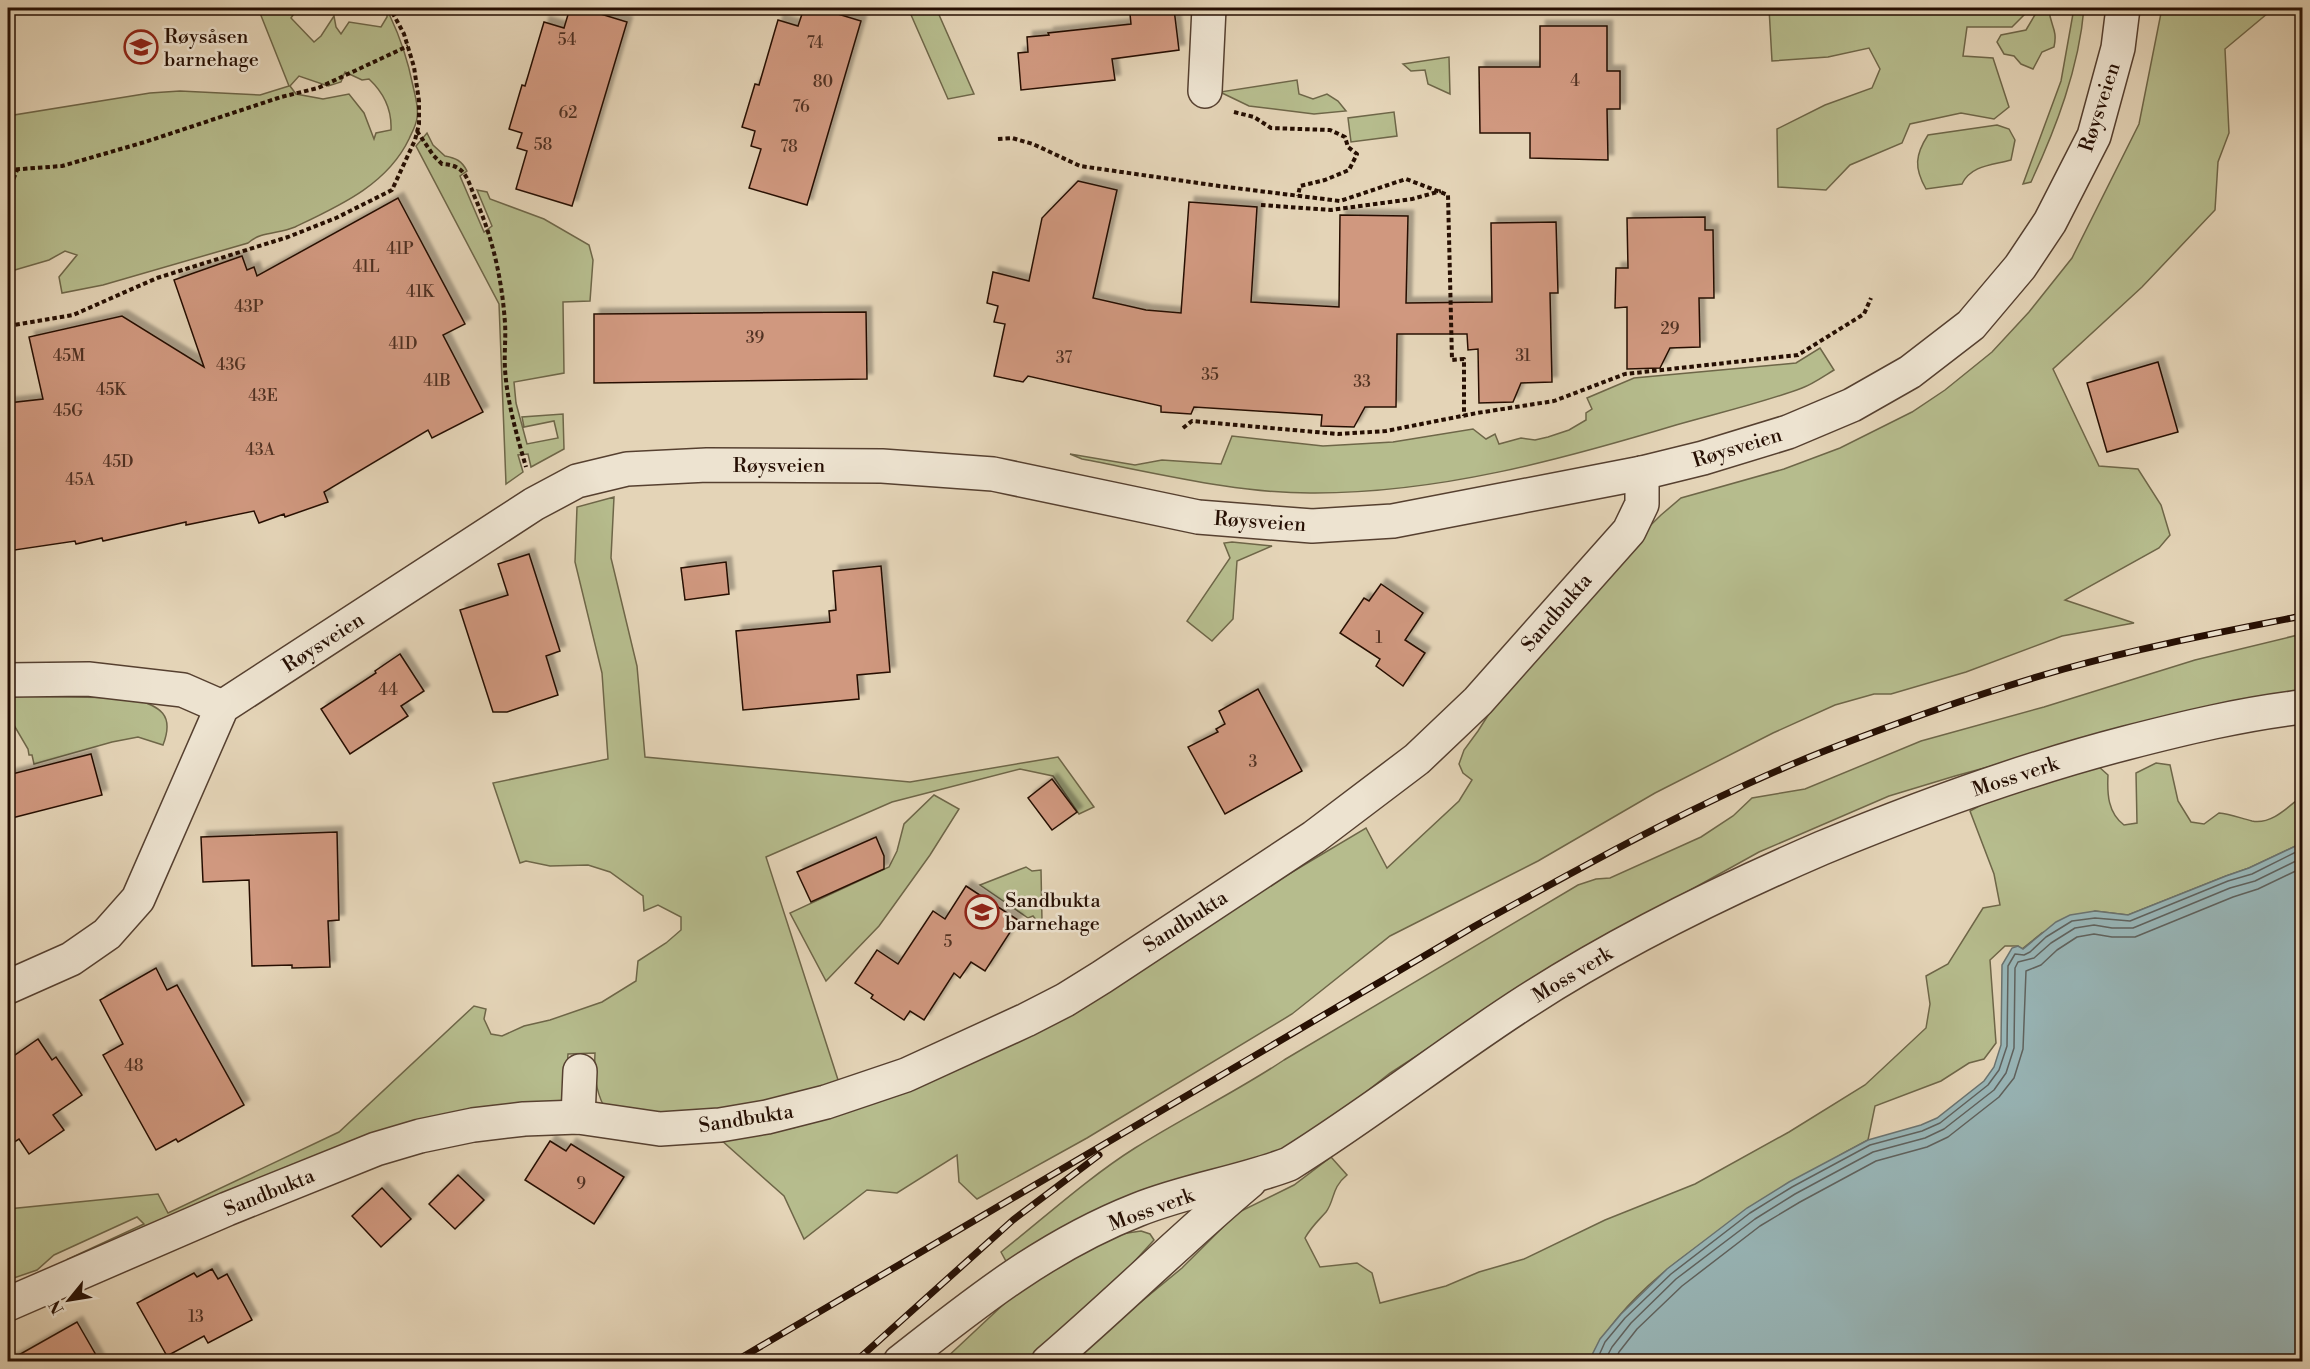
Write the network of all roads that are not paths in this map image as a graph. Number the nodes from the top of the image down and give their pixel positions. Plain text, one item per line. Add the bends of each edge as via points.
1 (1209, 8) edge
2 (2124, 8) edge
3 (1205, 91) dead end
4 (1642, 473) junction
5 (8, 680) edge
6 (222, 707) junction
7 (2302, 707) edge
8 (8, 987) edge
9 (580, 1071) dead end
10 (578, 1117) junction
11 (1256, 1176) junction
12 (8, 1304) edge
13 (900, 1362) edge
14 (1048, 1362) edge

1 - 3 street
2 - 4 street, Røysveien via 2112,76 2094,136 2050,222 2020,267 1971,324 1910,372 1833,414 1703,458
4 - 6 street, Røysveien via 1393,521 1311,526 1198,517 993,474 882,466 707,465 627,469 577,481 534,504
4 - 10 street, Sandbukta via 1642,504 1629,531 1478,701 1417,759 1314,837 1065,1000 906,1075 767,1117 660,1129
5 - 6 street via 88,679 183,690
6 - 8 street via 138,899 107,934 71,959
7 - 11 street, Moss verk via 2199,724 2014,775 1884,822 1752,878 1621,945 1536,995 1322,1143 1289,1164
9 - 10 street
10 - 12 street, Sandbukta via 473,1125 376,1149
11 - 13 street, Moss verk via 1164,1200 1075,1238 969,1307
11 - 14 street

